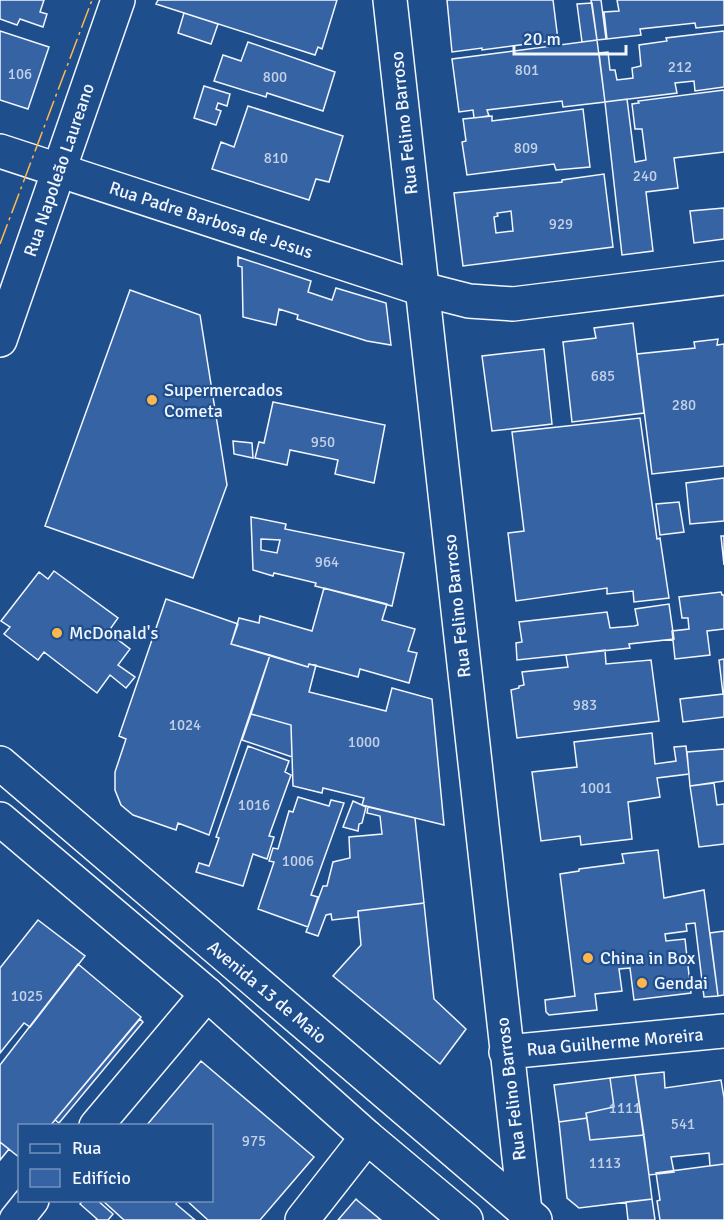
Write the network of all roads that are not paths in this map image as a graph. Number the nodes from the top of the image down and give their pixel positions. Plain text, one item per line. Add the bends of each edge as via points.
1 (118, 0) edge
2 (390, 0) edge
3 (0, 151) edge
4 (58, 170) junction
5 (724, 278) edge
6 (422, 289) junction
7 (0, 340) edge
8 (0, 763) edge
9 (0, 819) edge
10 (207, 994) junction
11 (724, 1031) edge
12 (506, 1052) junction
13 (97, 1124) edge
14 (367, 1137) junction
15 (30, 1202) edge
16 (530, 1216) edge
17 (16, 1220) edge
18 (302, 1220) edge
19 (466, 1220) edge

1 - 4 street, Rua Napoleão Laureano
2 - 6 street, Rua Felino Barroso
3 - 4 street, Rua Padre Barbosa de Jesus
4 - 6 street, Rua Padre Barbosa de Jesus
4 - 7 street, Rua Napoleão Laureano
5 - 6 street, Rua Padre Barbosa de Jesus via 513,304 469,301
6 - 12 street, Rua Felino Barroso
8 - 16 street, Avenida 13 de Maio
9 - 10 street
10 - 13 street
10 - 14 street
11 - 12 street, Rua Guilherme Moreira
12 - 16 street, Rua Felino Barroso
14 - 18 street
14 - 19 street
15 - 17 street

